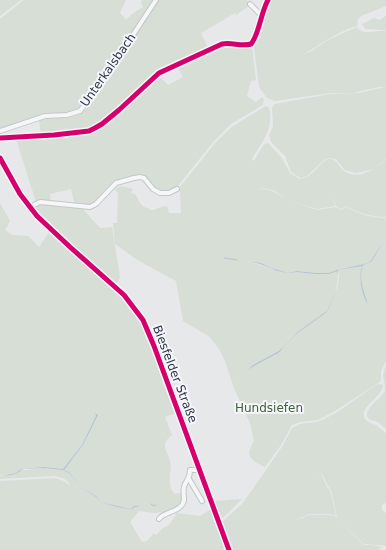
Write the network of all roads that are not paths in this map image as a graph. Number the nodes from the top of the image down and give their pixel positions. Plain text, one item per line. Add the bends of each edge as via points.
1 (156, 0) edge
2 (268, 0) edge
3 (250, 4) dead end
4 (261, 15) junction
5 (0, 130) edge
6 (0, 138) edge
7 (0, 158) edge
8 (176, 189) dead end
9 (30, 207) junction
10 (200, 470) junction
11 (189, 479) junction
12 (202, 502) dead end
13 (159, 519) dead end
14 (229, 550) edge

1 - 5 street, Unterkalsbach via 80,112 45,116
2 - 4 street
3 - 4 street
4 - 6 street via 251,44 222,44 159,73 120,110 96,128 89,131
7 - 9 street, Biesfelder Straße
8 - 9 street via 169,193 158,192 140,177 116,183 90,207 40,202
9 - 10 street, Biesfelder Straße via 53,231 117,287 140,316 152,339
10 - 11 street via 190,470
10 - 14 street, Biesfelder Straße
11 - 12 street
11 - 13 street via 184,488 182,505

